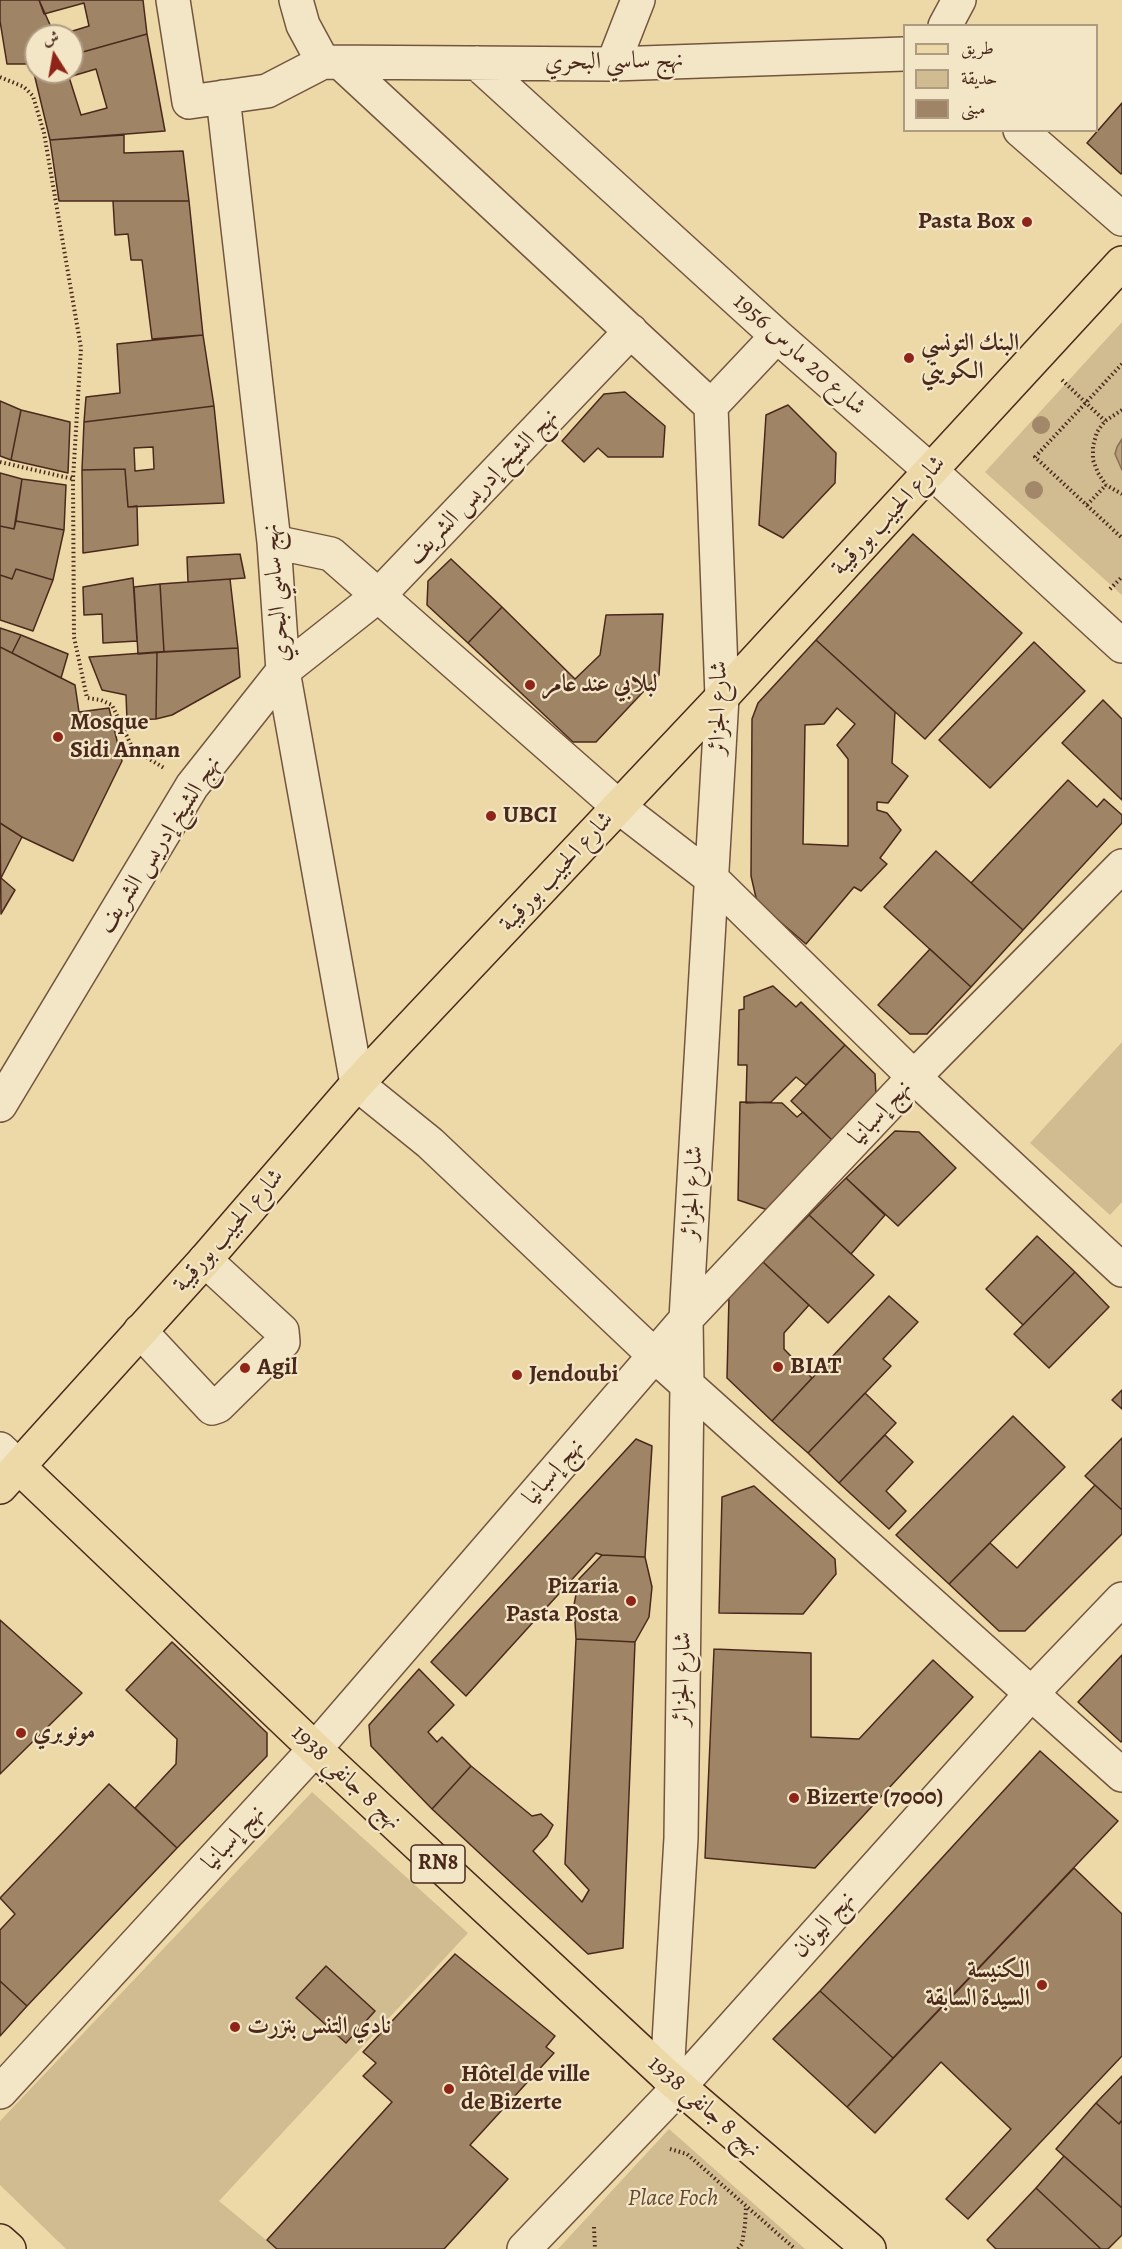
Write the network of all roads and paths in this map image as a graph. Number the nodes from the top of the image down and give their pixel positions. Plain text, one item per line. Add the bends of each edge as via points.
1 (172, 0) edge
2 (296, 0) edge
3 (638, 0) edge
4 (959, 0) edge
5 (946, 24) edge
6 (903, 54) edge
7 (332, 62) junction
8 (477, 63) junction
9 (613, 64) junction
10 (0, 77) edge
11 (223, 97) junction
12 (1022, 132) edge
13 (1122, 219) edge
14 (1122, 263) edge
15 (632, 331) junction
16 (777, 336) junction
17 (1037, 357) junction
18 (1122, 364) edge
19 (1086, 403) junction
20 (711, 406) junction
21 (1122, 410) edge
22 (1105, 421) junction
23 (0, 462) edge
24 (931, 471) junction
25 (73, 479) junction
26 (1106, 485) junction
27 (1122, 494) edge
28 (1087, 505) junction
29 (1122, 538) edge
30 (274, 542) junction
31 (379, 595) junction
32 (1122, 646) edge
33 (283, 671) junction
34 (722, 697) junction
35 (192, 786) junction
36 (619, 807) junction
37 (1122, 866) edge
38 (711, 878) junction
39 (914, 1077) junction
40 (357, 1084) junction
41 (0, 1105) edge
42 (204, 1260) junction
43 (1122, 1270) edge
44 (686, 1319) junction
45 (140, 1331) junction
46 (655, 1356) junction
47 (687, 1385) junction
48 (6, 1468) edge
49 (1122, 1599) edge
50 (1031, 1694) junction
51 (315, 1749) junction
52 (1122, 1775) edge
53 (673, 2082) junction
54 (0, 2092) edge
55 (661, 2151) dead end
56 (746, 2206) junction
57 (593, 2221) dead end
58 (0, 2241) edge
59 (9, 2249) edge
60 (524, 2249) edge
61 (595, 2249) edge
62 (738, 2249) edge
63 (795, 2249) edge
64 (869, 2249) edge

1 - 11 street, نهج ساسي البحري via 189,102
2 - 7 street via 303,25
3 - 9 street
4 - 5 street
6 - 9 street, نهج ساسي البحري
7 - 8 street, نهج ساسي البحري
7 - 11 street, نهج ساسي البحري via 267,91
7 - 15 street
8 - 9 street, نهج ساسي البحري
8 - 16 street, شارع 20 مارس 1956
10 - 25 path via 24,87 33,96 44,133 81,348
11 - 30 street, نهج ساسي البحري
12 - 13 street
14 - 17 main road, شارع الحبيب بورقيبة
15 - 20 street
15 - 31 street, نهج الشيخ إدريس الشريف
16 - 20 street
16 - 24 street, شارع 20 مارس 1956
17 - 19 path
17 - 24 main road, شارع الحبيب بورقيبة
18 - 19 path
19 - 22 path
19 - 28 path via 1035,457
20 - 34 street, شارع الجزائر
21 - 22 path
22 - 26 path via 1092,446 1093,460
23 - 25 path
24 - 32 street, شارع 20 مارس 1956
24 - 34 main road, شارع الحبيب بورقيبة
25 - 35 path via 74,637 87,698 112,705 133,749
26 - 27 path
26 - 28 path
28 - 29 path
30 - 31 street via 331,555
30 - 33 street, نهج ساسي البحري
31 - 33 street, نهج الشيخ إدريس الشريف
31 - 36 street
33 - 35 street, نهج الشيخ إدريس الشريف
33 - 40 street, نهج ساسي البحري
34 - 36 main road, شارع الحبيب بورقيبة
34 - 38 street, شارع الجزائر
35 - 41 street, نهج الشيخ إدريس الشريف
36 - 38 street
36 - 40 main road, شارع الحبيب بورقيبة
37 - 39 street, نهج إسبانيا
38 - 39 street
38 - 44 street, شارع الجزائر
39 - 43 street
39 - 44 street, نهج إسبانيا
40 - 42 main road, شارع الحبيب بورقيبة
40 - 46 street via 430,1143
42 - 45 main road, شارع الحبيب بورقيبة
42 - 45 street via 282,1330 283,1342 218,1406 212,1407
44 - 46 street, نهج إسبانيا
44 - 47 street, شارع الجزائر
45 - 48 main road, شارع الحبيب بورقيبة
46 - 47 street
46 - 51 street, نهج إسبانيا
47 - 50 street
47 - 53 street, شارع الجزائر via 681,1838
48 - 51 main road, نهج 8 جانفي 1938 / RN8
49 - 50 street, نهج اليونان
50 - 52 street
50 - 53 street, نهج اليونان
51 - 53 main road, نهج 8 جانفي 1938 / RN8
51 - 54 street, نهج إسبانيا
53 - 60 street, نهج اليونان
53 - 64 main road, نهج 8 جانفي 1938 / RN8
55 - 56 path via 670,2149 687,2154
56 - 62 path via 742,2244
56 - 63 path
57 - 61 path
58 - 59 main road

